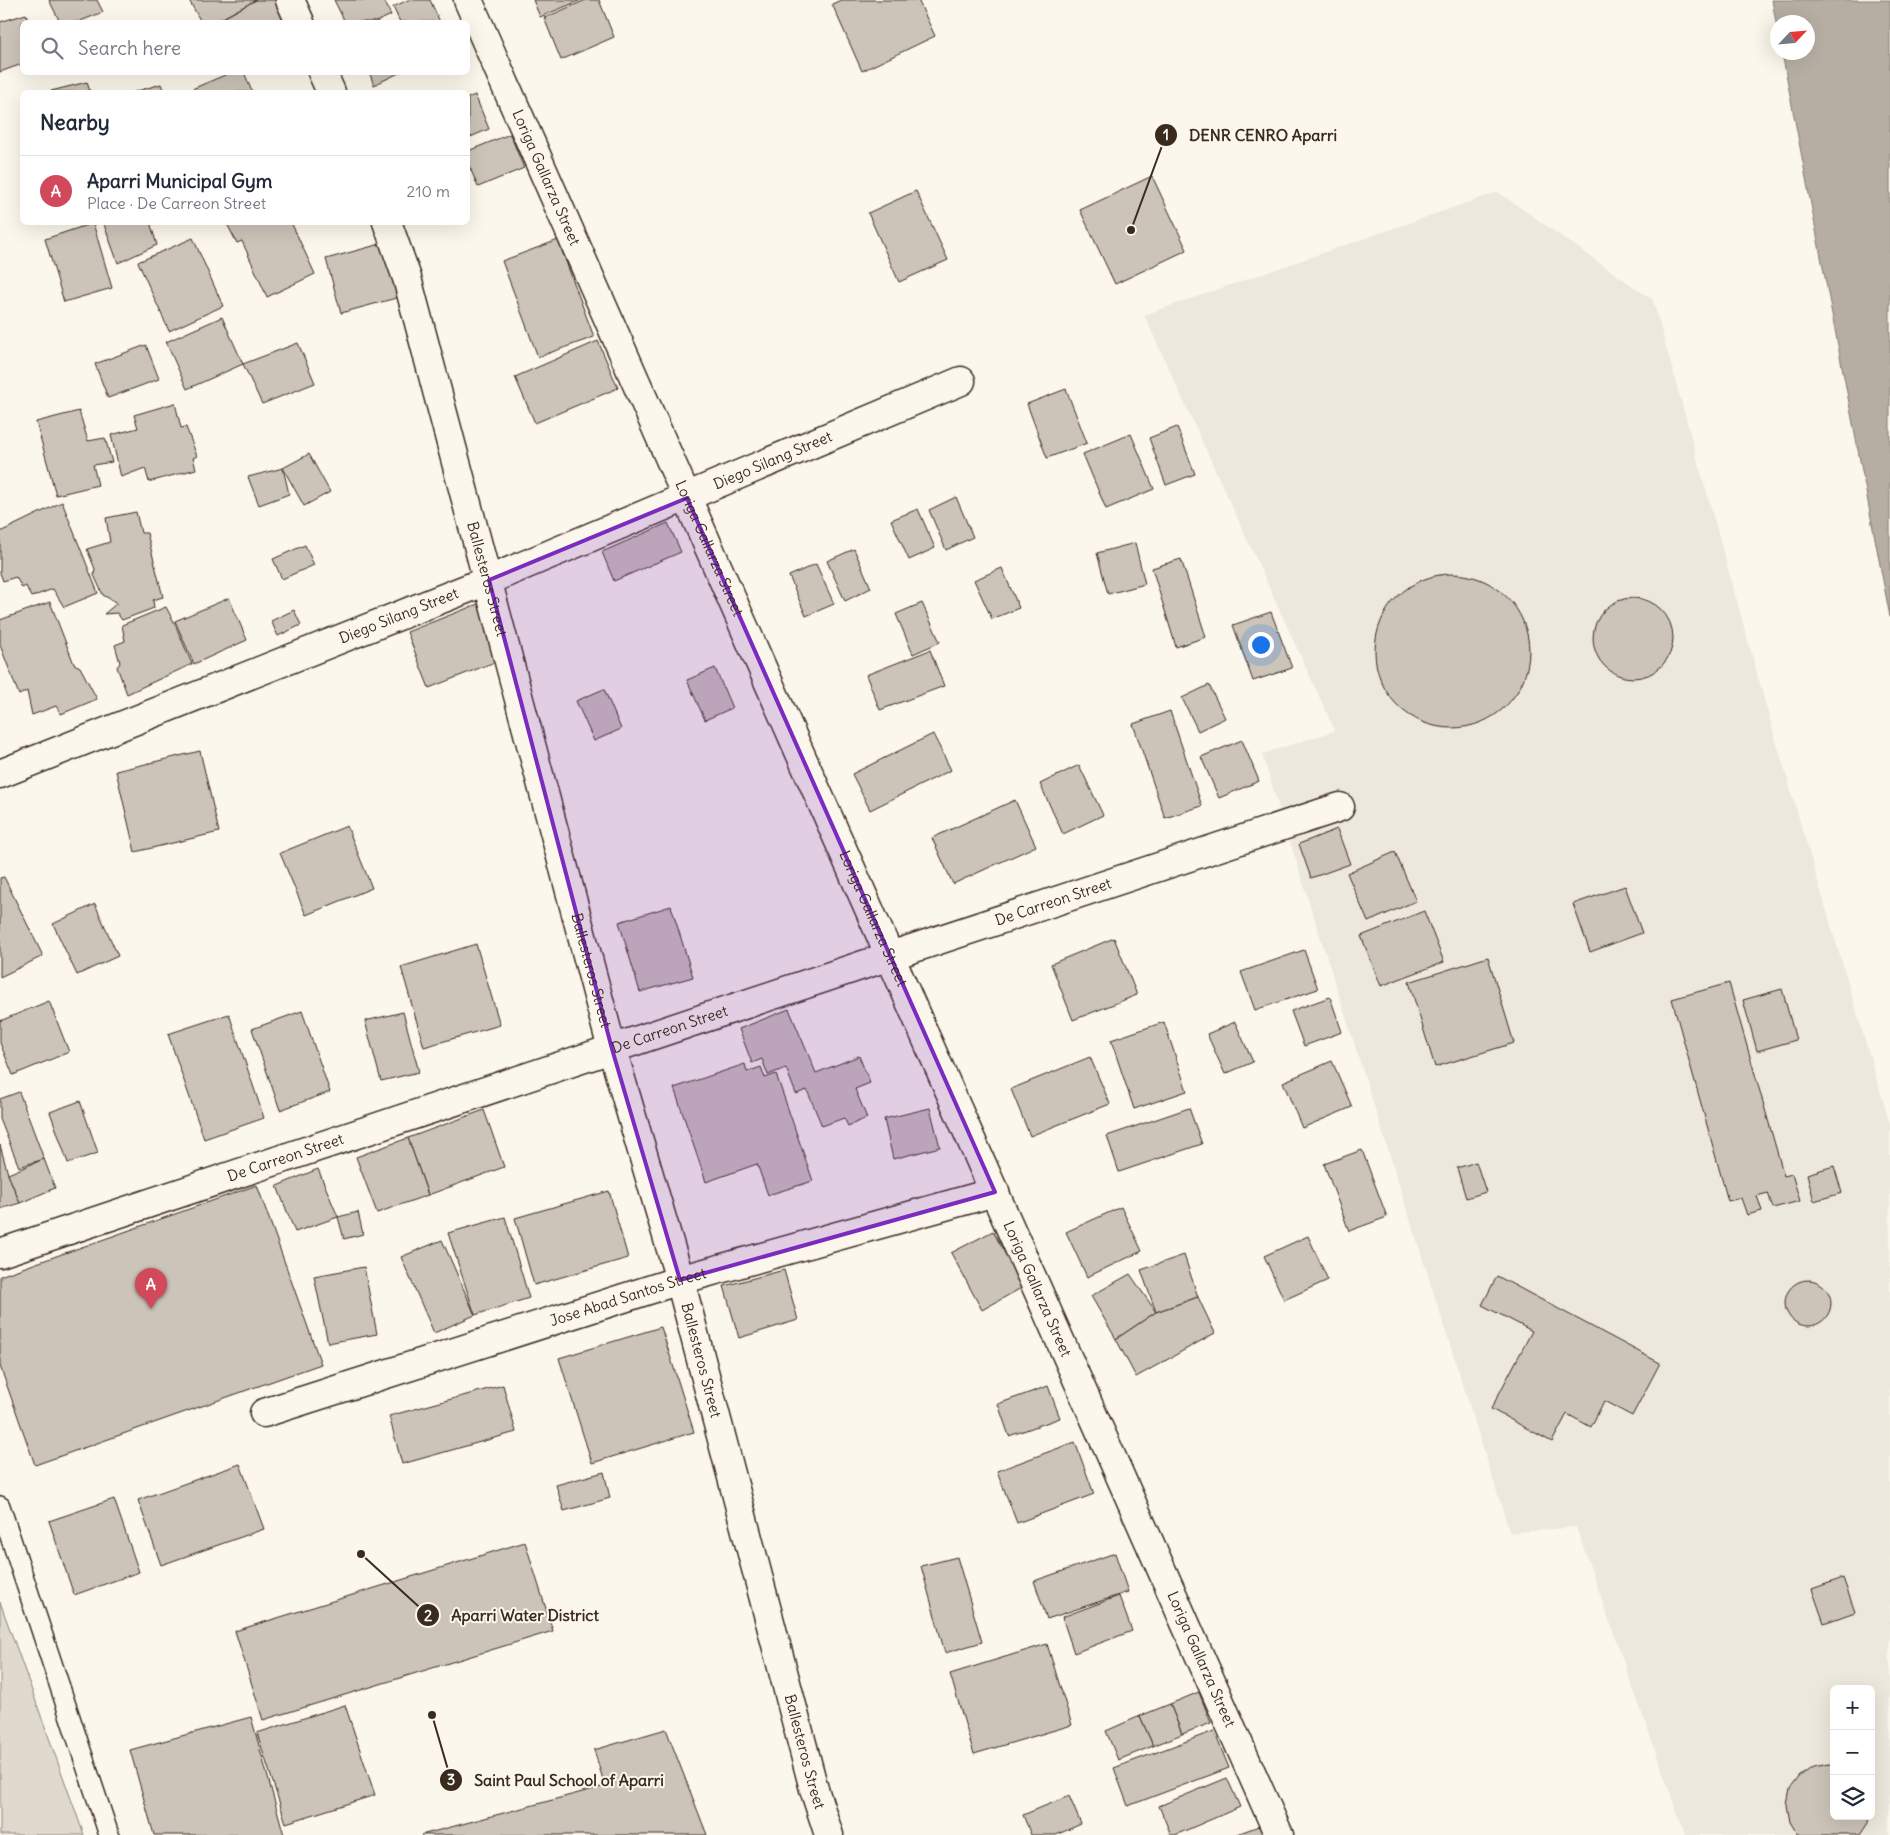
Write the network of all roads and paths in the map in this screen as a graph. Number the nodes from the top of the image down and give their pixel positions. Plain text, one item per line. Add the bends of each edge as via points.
1 (290, 0) edge
2 (468, 0) edge
3 (299, 20) edge
4 (323, 75) edge
5 (330, 90) edge
6 (388, 225) edge
7 (961, 381) dead end
8 (686, 498) junction
9 (488, 580) junction
10 (0, 774) edge
11 (1340, 806) dead end
12 (890, 956) junction
13 (612, 1049) junction
14 (995, 1192) junction
15 (0, 1252) edge
16 (680, 1280) junction
17 (264, 1413) dead end
18 (0, 1506) edge
19 (109, 1835) edge
20 (829, 1835) edge
21 (1279, 1835) edge

1 - 3 street
2 - 8 street, Loriga Gallarza Street
4 - 5 street
6 - 9 street, Ballesteros Street via 407,278
7 - 8 street, Diego Silang Street
8 - 9 street, Diego Silang Street
8 - 12 street, Loriga Gallarza Street
9 - 10 street, Diego Silang Street
9 - 13 street, Ballesteros Street
11 - 12 street, De Carreon Street
12 - 13 street, De Carreon Street
12 - 14 street, Loriga Gallarza Street
13 - 15 street, De Carreon Street
13 - 16 street, Ballesteros Street
14 - 16 street, Jose Abad Santos Street
14 - 21 street, Loriga Gallarza Street
16 - 17 street, Jose Abad Santos Street
16 - 20 street, Ballesteros Street via 814,1789
18 - 19 lane

